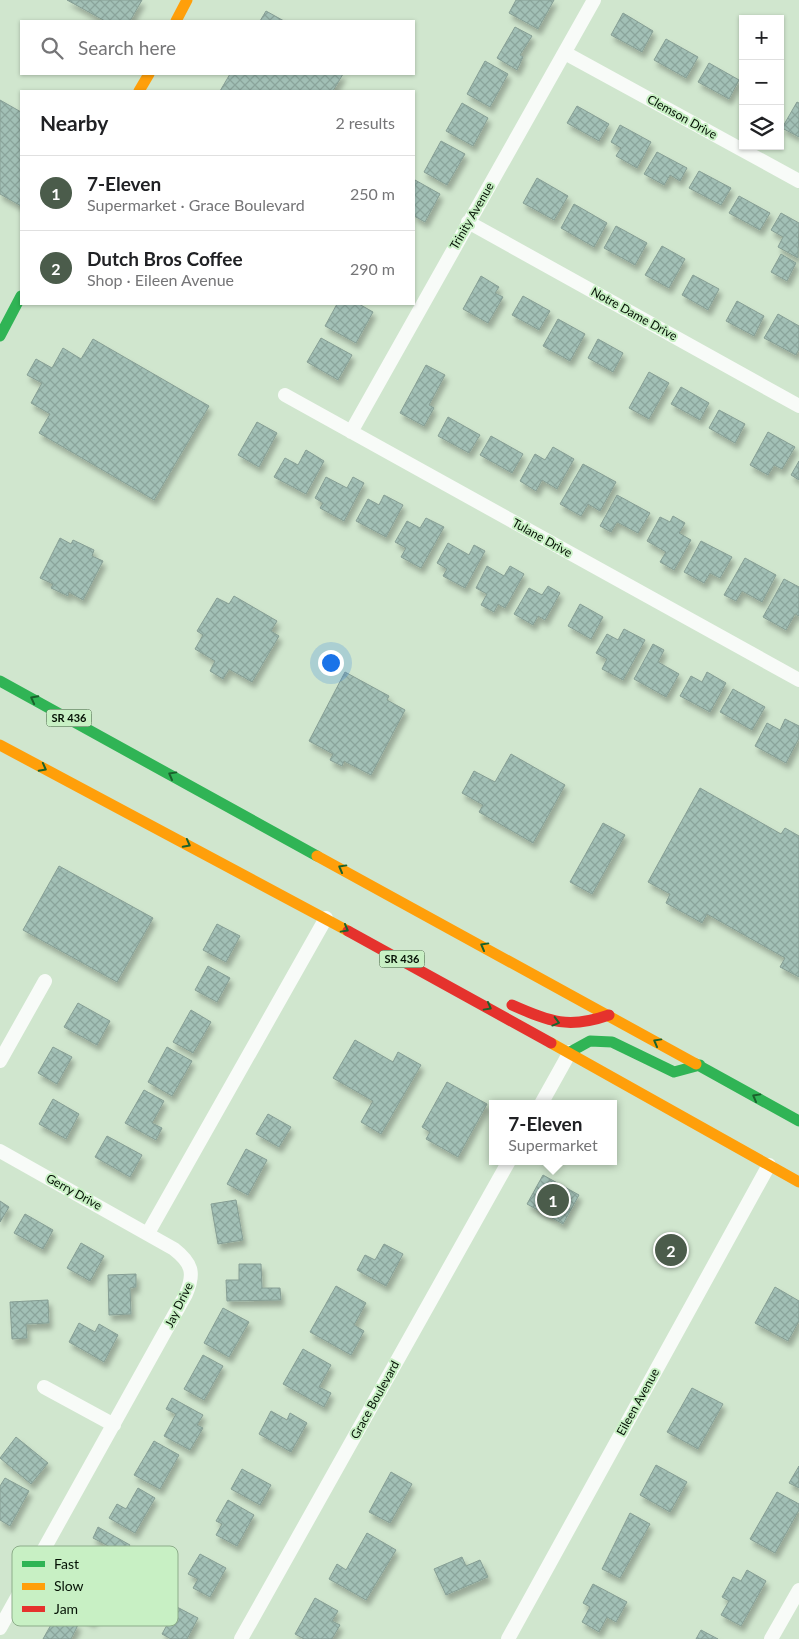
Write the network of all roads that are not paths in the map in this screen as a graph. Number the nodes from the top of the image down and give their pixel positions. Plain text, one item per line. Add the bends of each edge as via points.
1 (187, 0) edge
2 (594, 0) edge
3 (177, 20) edge
4 (565, 52) junction
5 (148, 75) edge
6 (140, 90) edge
7 (799, 181) edge
8 (468, 222) junction
9 (20, 298) edge
10 (0, 336) edge
11 (285, 395) dead end
12 (799, 406) edge
13 (351, 432) junction
14 (799, 680) edge
15 (0, 681) edge
16 (0, 745) edge
17 (326, 918) junction
18 (414, 966) junction
19 (45, 982) dead end
20 (486, 994) dead end
21 (504, 1001) dead end
22 (609, 1015) junction
23 (570, 1052) junction
24 (0, 1060) edge
25 (700, 1065) junction
26 (543, 1100) edge
27 (799, 1121) edge
28 (0, 1151) edge
29 (507, 1165) edge
30 (769, 1165) junction
31 (799, 1182) edge
32 (148, 1233) junction
33 (44, 1387) dead end
34 (114, 1425) junction
35 (46, 1546) edge
36 (799, 1590) edge
37 (12, 1607) edge
38 (0, 1628) edge
39 (241, 1639) edge
40 (508, 1639) edge
41 (771, 1639) edge

1 - 3 main road
2 - 4 street, Trinity Avenue
4 - 7 street, Clemson Drive
4 - 8 street, Trinity Avenue
5 - 6 main road
8 - 12 street, Notre Dame Drive
8 - 13 street, Trinity Avenue
9 - 10 main road
11 - 13 street, Tulane Drive
13 - 14 street, Tulane Drive
22 -> 15 main road, SR 436
16 -> 17 main road, SR 436
17 -> 18 main road, SR 436
17 - 32 street
18 - 20 main road
18 -> 23 main road, SR 436
19 - 24 street
21 -> 22 main road via 561,1024 576,1025
25 -> 22 main road, SR 436
23 - 25 main road via 590,1041 612,1042 674,1072
23 - 26 street
23 - 30 main road, SR 436
27 -> 25 main road, SR 436
28 - 32 street, Gerry Drive
29 - 39 street, Grace Boulevard
30 - 31 main road, SR 436
30 - 40 street, Eileen Avenue
32 - 34 street, Jay Drive via 186,1258 192,1268 192,1281
33 - 34 street
34 - 35 street, Jay Drive
36 - 41 street
37 - 38 street, Jay Drive

